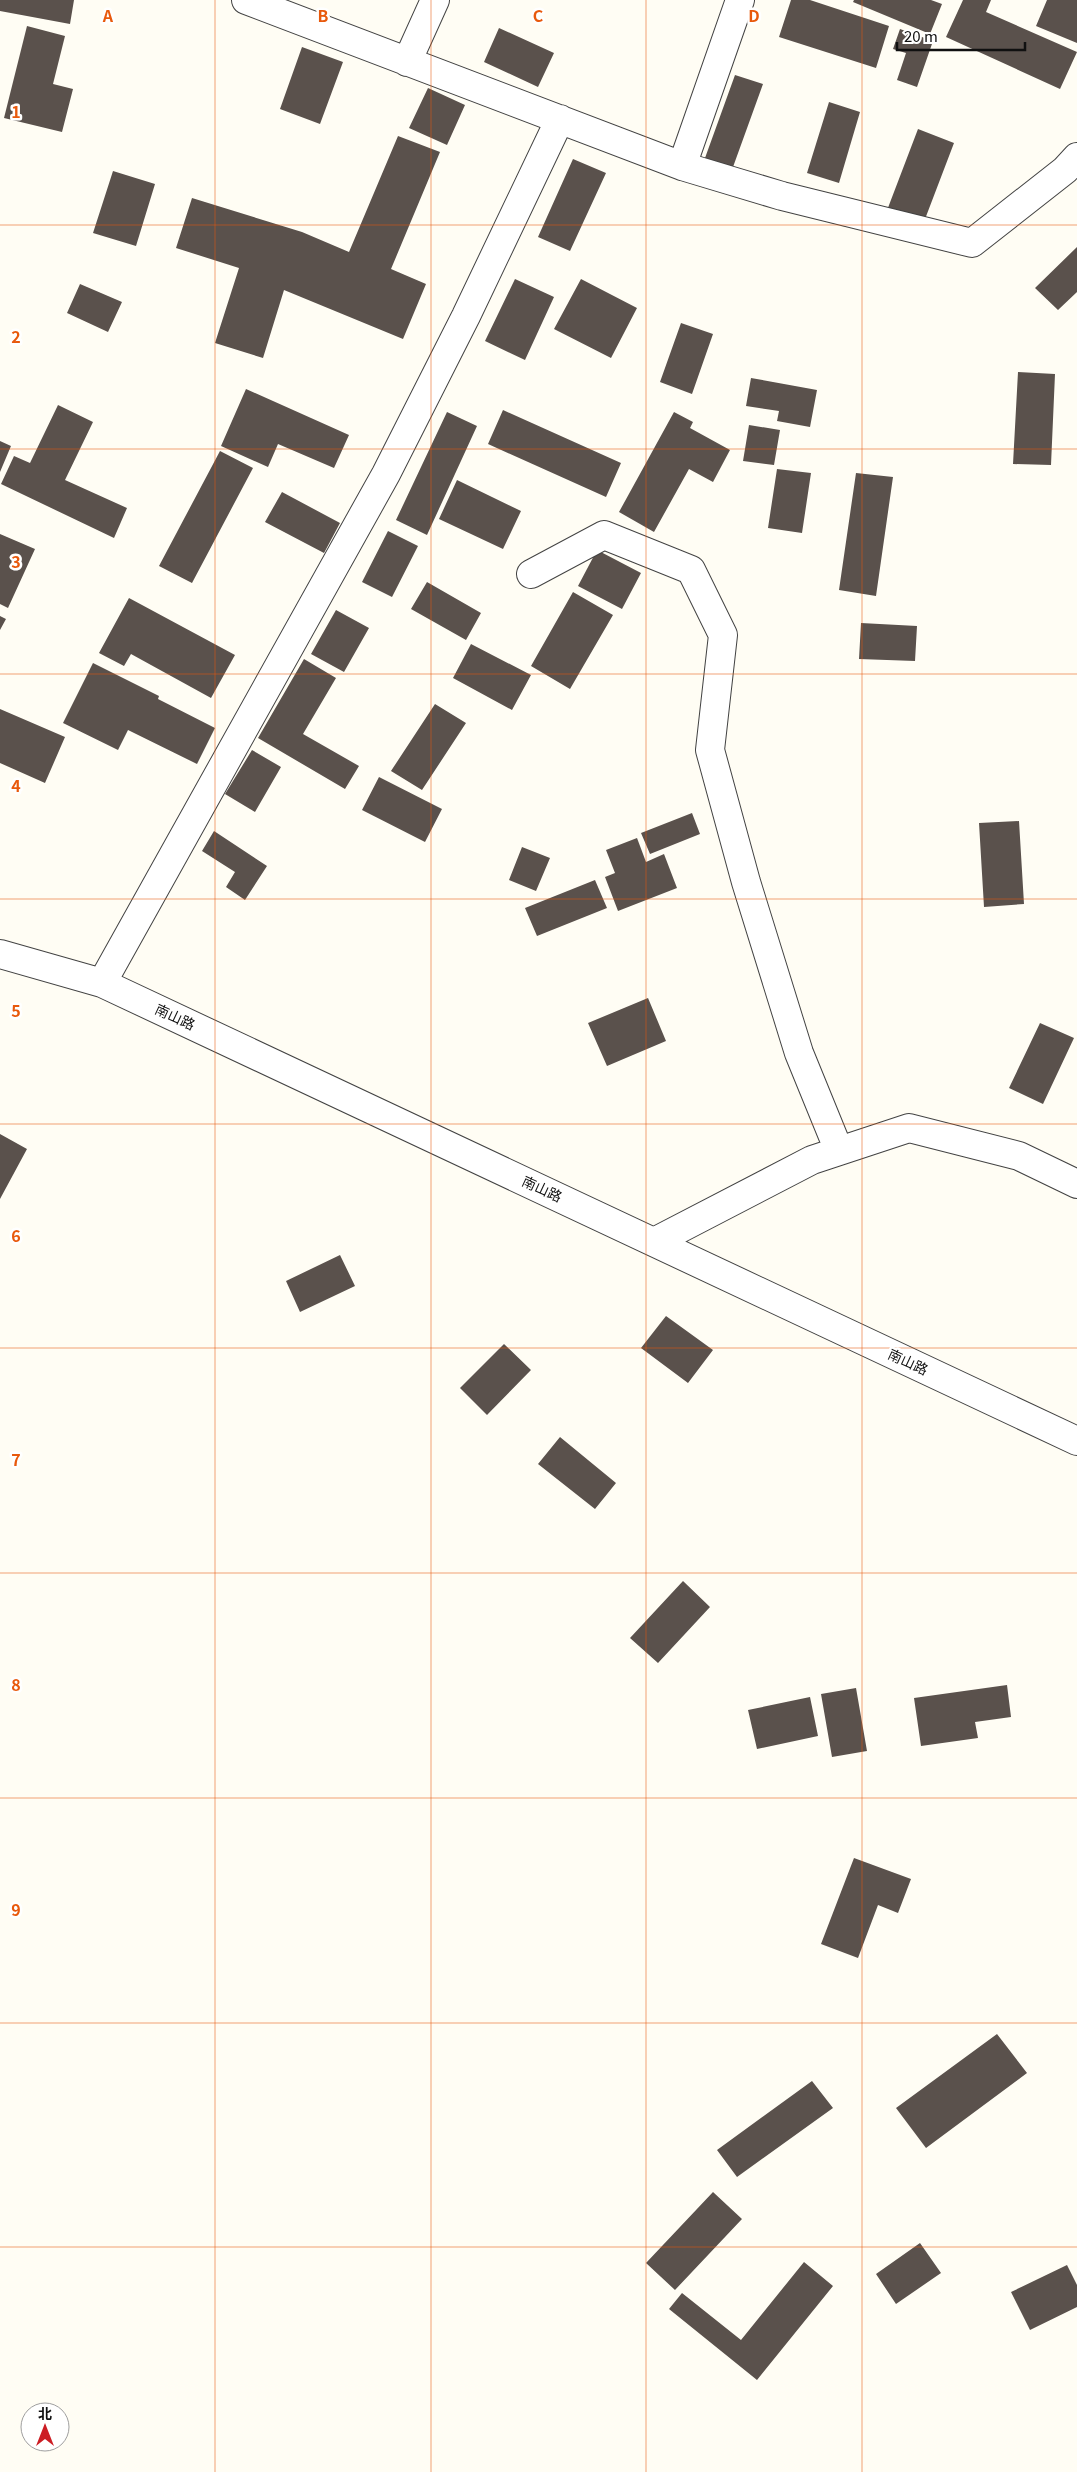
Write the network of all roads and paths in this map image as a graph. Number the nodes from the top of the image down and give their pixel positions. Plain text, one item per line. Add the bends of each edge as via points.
1 (246, 0) edge
2 (435, 0) edge
3 (740, 0) edge
4 (408, 62) junction
5 (560, 119) junction
6 (1077, 157) edge
7 (682, 166) junction
8 (531, 574) dead end
9 (0, 954) edge
10 (102, 983) junction
11 (839, 1151) junction
12 (1077, 1184) edge
13 (654, 1242) junction
14 (1077, 1441) edge

1 - 4 street
2 - 4 street
3 - 7 street
4 - 5 street
5 - 7 street
5 - 10 street via 386,474
6 - 7 street via 972,243 782,196
8 - 11 street via 604,534 690,570 723,635 710,750 746,882 799,1053
9 - 10 street, 南山路
10 - 13 street, 南山路
11 - 12 street via 909,1128 1019,1156
11 - 13 street via 812,1160
13 - 14 street, 南山路

